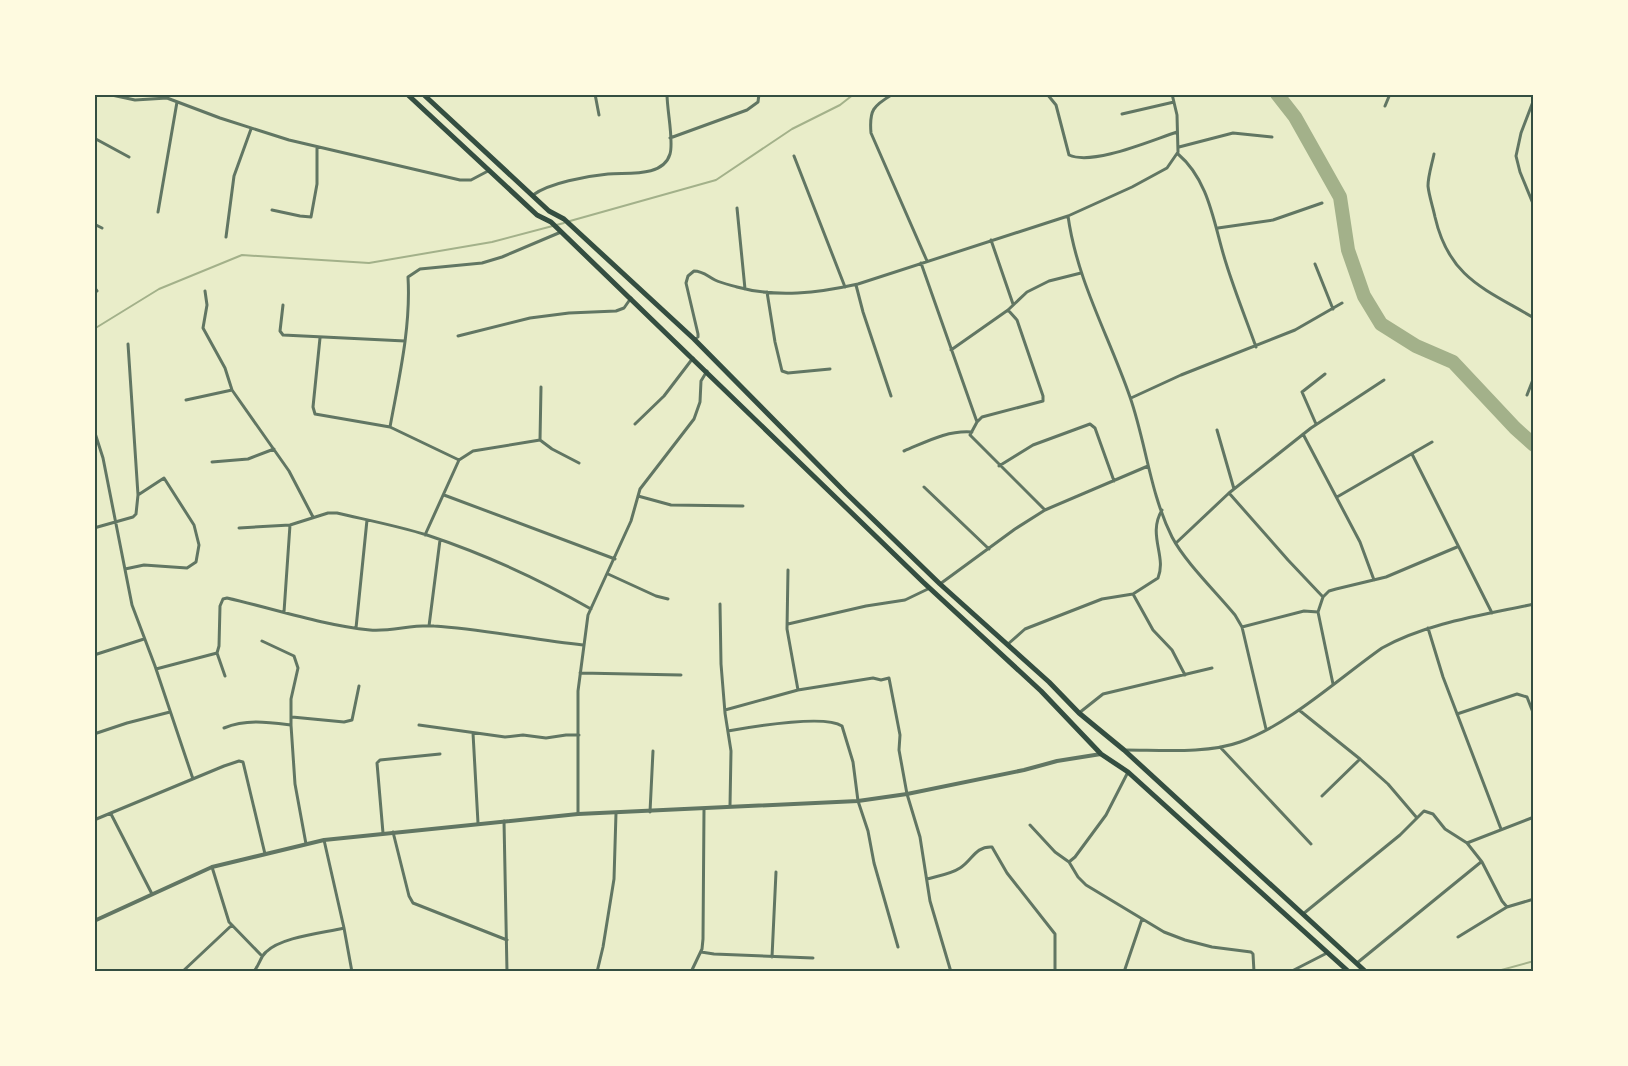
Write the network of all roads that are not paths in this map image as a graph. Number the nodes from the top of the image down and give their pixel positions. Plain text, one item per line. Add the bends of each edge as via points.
1 (107, 94) edge
2 (407, 94) edge
3 (423, 94) edge
4 (595, 94) edge
5 (668, 94) edge
6 (759, 94) edge
7 (893, 94) edge
8 (1047, 94) edge
9 (1172, 94) edge
10 (1390, 94) edge
11 (168, 96) edge
12 (123, 97) edge
13 (1533, 99) edge
14 (177, 102) junction
15 (1174, 102) junction
16 (1385, 106) dead end
17 (1122, 114) dead end
18 (599, 115) dead end
19 (458, 127) junction
20 (251, 129) junction
21 (1178, 132) junction
22 (451, 135) junction
23 (1272, 137) dead end
24 (94, 138) edge
25 (670, 138) junction
26 (317, 147) junction
27 (1179, 147) junction
28 (1178, 154) junction
29 (1434, 154) dead end
30 (794, 156) dead end
31 (129, 157) dead end
32 (489, 170) junction
33 (532, 195) junction
34 (1322, 202) dead end
35 (1533, 206) edge
36 (737, 208) dead end
37 (272, 210) dead end
38 (158, 212) dead end
39 (1068, 216) junction
40 (94, 224) edge
41 (102, 228) dead end
42 (1218, 228) junction
43 (561, 232) junction
44 (226, 237) dead end
45 (991, 240) junction
46 (927, 261) junction
47 (921, 263) junction
48 (1315, 264) dead end
49 (1081, 273) junction
50 (856, 285) junction
51 (94, 287) edge
52 (845, 287) junction
53 (745, 289) junction
54 (97, 291) dead end
55 (205, 291) dead end
56 (767, 292) junction
57 (631, 298) junction
58 (1342, 303) dead end
59 (1013, 304) junction
60 (283, 305) dead end
61 (1333, 309) junction
62 (1008, 310) junction
63 (1533, 318) edge
64 (458, 336) dead end
65 (320, 338) junction
66 (694, 339) junction
67 (405, 341) junction
68 (128, 344) dead end
69 (1256, 347) junction
70 (951, 350) junction
71 (693, 358) junction
72 (830, 369) dead end
73 (706, 371) junction
74 (1325, 374) dead end
75 (1533, 377) edge
76 (1384, 380) dead end
77 (541, 387) dead end
78 (232, 390) junction
79 (747, 393) junction
80 (1527, 395) dead end
81 (891, 396) dead end
82 (1131, 398) junction
83 (186, 400) dead end
84 (736, 401) junction
85 (976, 422) junction
86 (635, 424) dead end
87 (1316, 424) junction
88 (390, 427) junction
89 (94, 430) edge
90 (1217, 430) dead end
91 (972, 432) junction
92 (1303, 434) junction
93 (540, 440) junction
94 (1432, 441) dead end
95 (274, 449) junction
96 (904, 451) dead end
97 (1412, 454) junction
98 (459, 460) junction
99 (212, 462) dead end
100 (579, 463) dead end
101 (999, 466) junction
102 (1148, 466) junction
103 (1114, 481) junction
104 (924, 488) dead end
105 (1234, 489) junction
106 (1229, 493) junction
107 (138, 495) junction
108 (444, 495) junction
109 (638, 496) junction
110 (1336, 497) junction
111 (742, 506) dead end
112 (1045, 510) junction
113 (1162, 510) junction
114 (313, 517) junction
115 (367, 520) junction
116 (115, 523) junction
117 (290, 525) junction
118 (94, 528) edge
119 (239, 528) dead end
120 (425, 535) junction
121 (440, 540) junction
122 (1176, 543) junction
123 (1457, 547) junction
124 (989, 549) junction
125 (615, 559) junction
126 (125, 569) junction
127 (788, 570) dead end
128 (608, 574) junction
129 (1374, 580) junction
130 (940, 584) junction
131 (930, 588) junction
132 (1133, 594) junction
133 (1323, 597) junction
134 (668, 599) dead end
135 (720, 604) dead end
136 (1533, 604) edge
137 (591, 609) junction
138 (284, 612) junction
139 (1317, 612) junction
140 (1492, 614) junction
141 (788, 624) junction
142 (429, 626) junction
143 (1242, 627) junction
144 (356, 628) junction
145 (1428, 628) junction
146 (145, 639) junction
147 (262, 641) dead end
148 (1008, 644) junction
149 (583, 645) junction
150 (217, 653) junction
151 (94, 655) edge
152 (1212, 668) dead end
153 (156, 669) junction
154 (579, 673) junction
155 (681, 675) dead end
156 (1185, 675) junction
157 (225, 676) dead end
158 (1049, 682) junction
159 (1333, 684) junction
160 (359, 686) dead end
161 (798, 690) junction
162 (1041, 691) junction
163 (725, 710) junction
164 (1299, 710) junction
165 (170, 712) junction
166 (1079, 713) junction
167 (1457, 714) junction
168 (1533, 715) edge
169 (292, 717) junction
170 (291, 724) junction
171 (419, 725) dead end
172 (224, 728) dead end
173 (1266, 729) junction
174 (728, 731) junction
175 (472, 733) junction
176 (94, 734) edge
177 (579, 735) junction
178 (1220, 747) junction
179 (1124, 750) junction
180 (653, 751) dead end
181 (440, 754) dead end
182 (1101, 754) junction
183 (1360, 759) junction
184 (1128, 772) junction
185 (193, 779) junction
186 (907, 794) junction
187 (1322, 796) dead end
188 (858, 801) junction
189 (730, 806) junction
190 (704, 809) junction
191 (650, 812) junction
192 (616, 813) junction
193 (111, 814) junction
194 (578, 814) junction
195 (1533, 817) edge
196 (1418, 819) junction
197 (94, 820) edge
198 (504, 821) junction
199 (478, 823) junction
200 (1030, 825) dead end
201 (1501, 829) junction
202 (393, 832) junction
203 (383, 833) junction
204 (324, 840) junction
205 (1467, 843) junction
206 (306, 844) junction
207 (1311, 844) dead end
208 (265, 854) junction
209 (1069, 862) junction
210 (1482, 862) junction
211 (212, 867) junction
212 (776, 872) dead end
213 (927, 879) junction
214 (152, 894) junction
215 (1533, 899) edge
216 (1507, 906) junction
217 (1303, 914) junction
218 (1142, 919) junction
219 (94, 921) edge
220 (232, 925) junction
221 (344, 928) junction
222 (1458, 937) dead end
223 (507, 940) junction
224 (898, 947) dead end
225 (701, 952) junction
226 (1327, 953) junction
227 (262, 956) junction
228 (772, 957) junction
229 (813, 958) dead end
230 (1357, 963) junction
231 (182, 972) edge
232 (253, 972) edge
233 (352, 972) edge
234 (507, 972) edge
235 (597, 972) edge
236 (691, 972) edge
237 (951, 972) edge
238 (1054, 972) edge
239 (1125, 972) edge
240 (1254, 972) edge
241 (1290, 972) edge
242 (1349, 972) edge
243 (1366, 972) edge

1 - 12 street
2 - 22 main road
3 - 19 main road
4 - 18 street
5 - 25 street
6 - 25 street via 758,102 747,110
7 - 46 street via 873,107 871,133
8 - 21 street via 1056,105 1069,155 1073,157 1123,150
9 - 15 street
10 - 16 street
11 - 12 street via 135,100
11 - 14 street
13 - 35 street via 1516,156
14 - 20 street
14 - 38 street
15 - 17 street
15 - 21 street
19 - 22 main road
19 - 33 main road
20 - 26 street
20 - 44 street via 234,176
21 - 27 street
22 - 32 main road
23 - 27 street via 1233,133
24 - 31 street
25 - 33 street via 668,159 655,169 572,180
26 - 32 street via 460,180 471,180
26 - 37 street via 317,184 311,217
27 - 28 street
28 - 39 street via 1167,168
28 - 42 street via 1192,169
29 - 63 street via 1428,186 1437,225 1455,266 1476,284
30 - 52 street
32 - 43 main road
33 - 66 main road via 564,219
34 - 42 street via 1274,220
36 - 53 street
39 - 45 street
39 - 49 street
40 - 41 street
42 - 69 street via 1226,264
43 - 57 main road
43 - 67 street via 492,260 411,273
45 - 46 street
45 - 59 street
46 - 47 street
47 - 50 street
47 - 70 street
48 - 61 street
49 - 59 street via 1049,281
49 - 82 street
50 - 52 street
50 - 81 street
51 - 54 street
52 - 56 street via 802,293
53 - 56 street
53 - 66 street via 699,271 690,273 686,283 698,334
55 - 78 street via 203,328
56 - 72 street via 782,371
57 - 64 street via 616,311 530,318
57 - 71 main road
58 - 61 street
59 - 62 street
60 - 65 street via 281,334
61 - 69 street
62 - 70 street
62 - 85 street via 1017,320 1043,400
65 - 67 street
65 - 88 street via 315,414
66 - 79 main road
67 - 88 street
68 - 107 street
69 - 82 street
70 - 85 street
71 - 73 main road
71 - 86 street via 664,396
73 - 84 main road
73 - 109 street via 694,418
74 - 87 street via 1302,392
75 - 80 street
76 - 87 street
77 - 93 street
78 - 83 street
78 - 95 street
79 - 84 main road
79 - 130 main road
82 - 102 street
84 - 131 main road
85 - 91 street
87 - 92 street
88 - 98 street
89 - 116 street
90 - 105 street
91 - 96 street via 943,435
91 - 101 street via 971,437
92 - 105 street
92 - 110 street
93 - 98 street via 473,451
93 - 100 street
94 - 97 street
95 - 99 street via 248,459
95 - 114 street
97 - 110 street
97 - 123 street
98 - 108 street
101 - 103 street via 1033,445 1090,423
101 - 112 street
102 - 103 street
102 - 113 street
103 - 112 street
104 - 124 street
105 - 106 street
106 - 122 street
106 - 133 street
107 - 116 street via 136,514
107 - 126 street via 164,478 194,525 199,540 198,557 187,568 144,565
108 - 120 street
108 - 125 street
109 - 111 street via 671,505
109 - 125 street
110 - 129 street via 1360,542
112 - 124 street
113 - 122 street
113 - 132 street via 1156,523 1160,574
114 - 115 street via 337,513
114 - 117 street
115 - 120 street
115 - 144 street
116 - 118 street
116 - 126 street
117 - 119 street
117 - 138 street
120 - 121 street
121 - 137 street via 544,582
121 - 142 street
122 - 143 street
123 - 129 street
123 - 140 street
124 - 130 street
125 - 128 street
126 - 146 street via 132,605
127 - 141 street
128 - 134 street
128 - 137 street
129 - 133 street via 1329,591
130 - 148 main road
131 - 141 street via 905,600
131 - 162 main road
132 - 148 street via 1102,599 1025,629
132 - 156 street
133 - 139 street
135 - 163 street
136 - 140 street
137 - 149 street
138 - 144 street
138 - 150 street via 223,599
139 - 143 street via 1304,611
139 - 159 street
140 - 145 street
141 - 161 street
142 - 144 street via 403,630
142 - 149 street
143 - 173 street
145 - 159 street via 1382,648
145 - 167 street
146 - 151 street
146 - 153 street
147 - 169 street via 294,656 298,668 291,699
148 - 158 main road
149 - 154 street
150 - 153 street
150 - 157 street
152 - 156 street
153 - 165 street
154 - 155 street
154 - 177 street
156 - 166 street via 1103,694
158 - 162 main road
158 - 166 main road
159 - 164 street
160 - 169 street via 352,720
161 - 163 street
161 - 186 street via 889,678
162 - 182 main road
163 - 174 street
164 - 173 street
164 - 183 street
165 - 176 street
165 - 185 street
166 - 179 main road
167 - 168 street via 1517,694 1527,697
167 - 201 street
169 - 170 street
170 - 172 street via 239,722
170 - 206 street via 295,784
171 - 175 street
173 - 178 street
174 - 188 street via 783,722 838,724 850,749
174 - 189 street
175 - 177 street via 546,738
175 - 199 street
177 - 194 street
178 - 179 street
178 - 207 street
179 - 217 main road
180 - 191 street
181 - 203 street via 380,760 377,764
182 - 184 main road
182 - 186 street
183 - 187 street
183 - 196 street
184 - 209 street via 1106,815
184 - 226 main road
185 - 193 street
185 - 208 street via 243,762
186 - 188 street
186 - 213 street
188 - 189 street
188 - 224 street
189 - 190 street
190 - 191 street
190 - 225 street
191 - 192 street
192 - 194 street
192 - 235 street via 614,879
193 - 197 street
193 - 214 street
194 - 198 street
195 - 201 street
196 - 205 street via 1424,811 1433,814 1445,829
196 - 217 street
198 - 199 street
198 - 223 street
199 - 202 street
200 - 209 street
201 - 205 street
202 - 203 street
202 - 223 street via 413,903
203 - 204 street
204 - 206 street
204 - 221 street
205 - 210 street
206 - 208 street
208 - 211 street
209 - 218 street via 1086,885
210 - 216 street
210 - 230 street
211 - 214 street
211 - 220 street via 226,917
212 - 228 street
213 - 237 street
213 - 238 street via 962,868 976,852 992,847 1007,873 1055,934
214 - 219 street
215 - 216 street
216 - 222 street
217 - 230 main road
218 - 239 street
218 - 240 street via 1185,940 1251,952
220 - 227 street
220 - 231 street
221 - 227 street via 284,942
221 - 233 street
223 - 234 street
225 - 228 street
225 - 236 street
226 - 241 street
226 - 242 main road
227 - 232 street
228 - 229 street
230 - 243 main road

